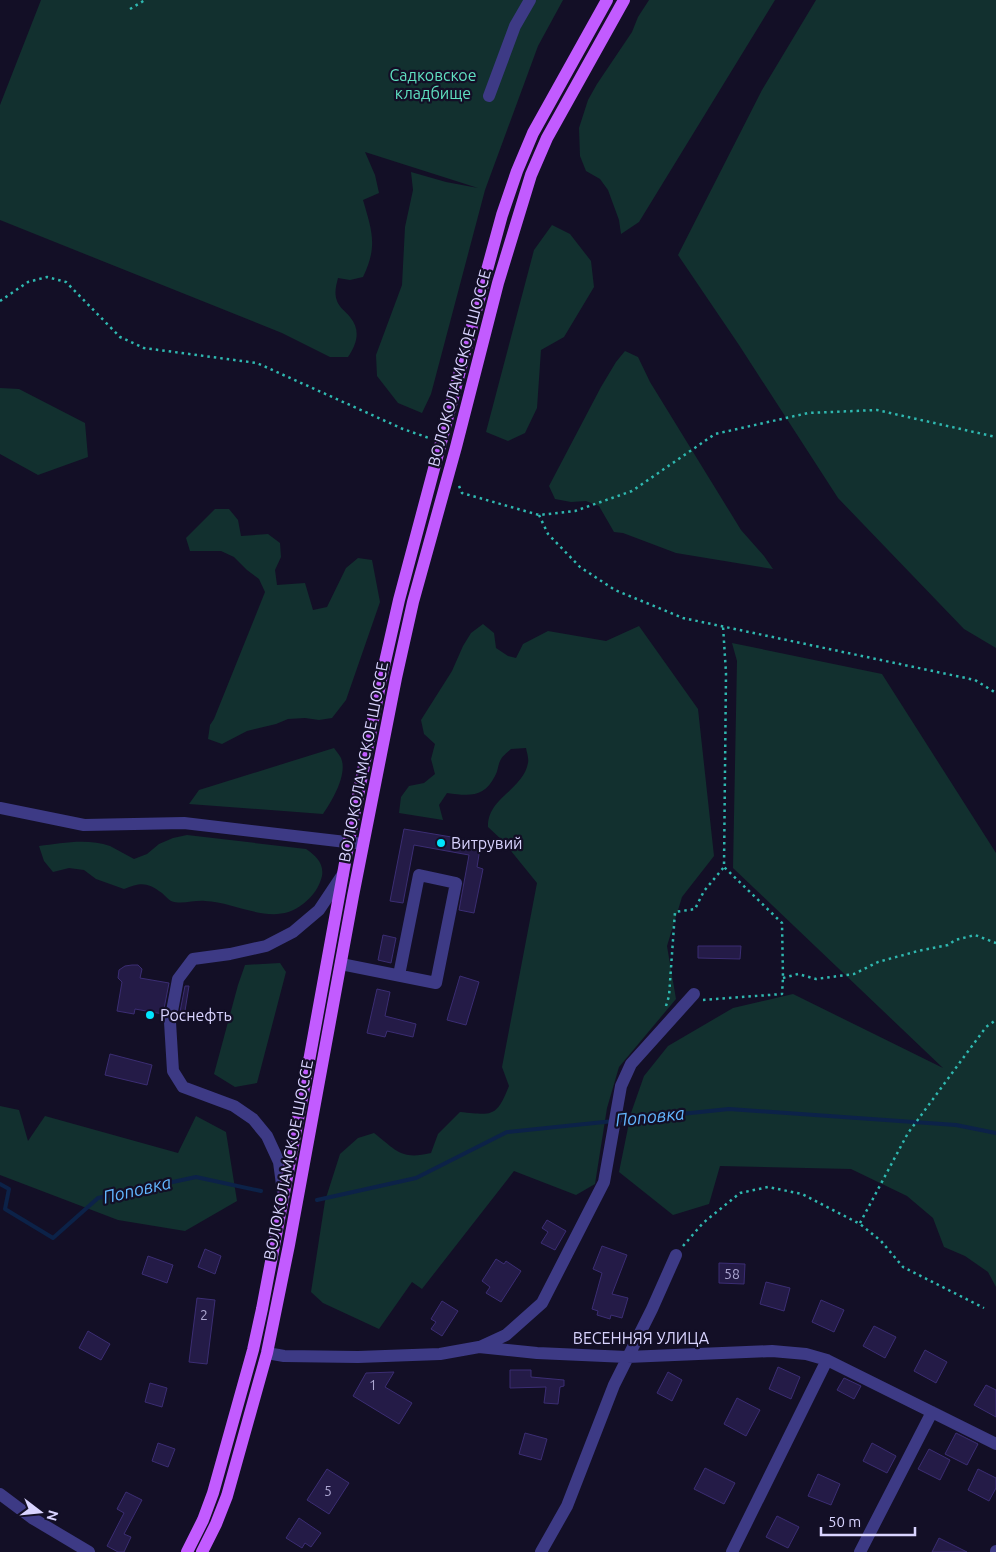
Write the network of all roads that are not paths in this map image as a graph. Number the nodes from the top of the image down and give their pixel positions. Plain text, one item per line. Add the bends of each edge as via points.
1 (530, 0) edge
2 (607, 0) edge
3 (624, 0) edge
4 (489, 96) dead end
5 (0, 808) edge
6 (349, 842) junction
7 (364, 844) junction
8 (343, 874) junction
9 (341, 964) junction
10 (399, 975) junction
11 (690, 998) road end
12 (284, 1194) junction
13 (676, 1255) road end
14 (479, 1347) junction
15 (267, 1353) junction
16 (627, 1357) junction
17 (826, 1360) junction
18 (932, 1412) junction
19 (996, 1444) edge
20 (0, 1494) edge
21 (89, 1552) edge
22 (187, 1552) edge
23 (202, 1552) edge
24 (541, 1552) edge
25 (732, 1552) edge
26 (860, 1552) edge

1 - 4 street via 515,26
2 - 6 main road, ВОЛОКОЛАМСКОЕ ШОССЕ via 533,133 502,215 399,600
3 - 7 main road, ВОЛОКОЛАМСКОЕ ШОССЕ via 546,138 516,219 413,602
5 - 6 street via 84,825 184,823
6 - 7 street
6 - 8 main road, ВОЛОКОЛАМСКОЕ ШОССЕ
7 - 9 main road, ВОЛОКОЛАМСКОЕ ШОССЕ
8 - 12 main road, ВОЛОКОЛАМСКОЕ ШОССЕ
8 - 12 street via 319,910 293,932 266,946 193,959 178,979 173,1005 170,1022 173,1071 183,1087 234,1106 253,1118 267,1136 279,1162
9 - 10 street
9 - 15 main road, ВОЛОКОЛАМСКОЕ ШОССЕ
10 - 10 street via 419,875 456,883 436,983
11 - 14 street via 630,1064 621,1086 604,1182 542,1303 506,1335
12 - 22 main road, ВОЛОКОЛАМСКОЕ ШОССЕ via 253,1350 213,1493
13 - 16 street
14 - 15 street, ВЕСЕННЯЯ УЛИЦА via 440,1354 358,1357
14 - 16 street, ВЕСЕННЯЯ УЛИЦА
15 - 23 main road, ВОЛОКОЛАМСКОЕ ШОССЕ via 227,1496
16 - 17 street, ВЕСЕННЯЯ УЛИЦА via 772,1352 806,1354
16 - 24 street via 566,1506
17 - 18 street, ВЕСЕННЯЯ УЛИЦА
17 - 25 street
18 - 19 street, ВЕСЕННЯЯ УЛИЦА
18 - 26 street
20 - 21 street via 32,1518

